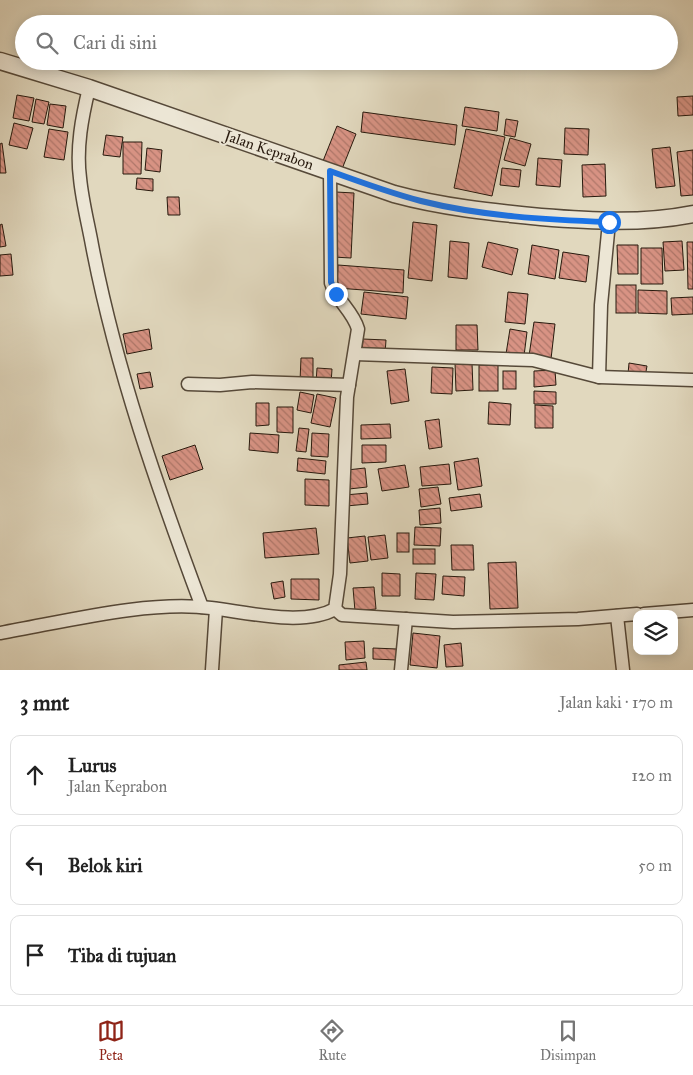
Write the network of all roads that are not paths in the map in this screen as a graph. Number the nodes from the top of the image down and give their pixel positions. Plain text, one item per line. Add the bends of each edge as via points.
1 (0, 61) edge
2 (15, 66) edge
3 (30, 70) edge
4 (89, 88) junction
5 (330, 171) junction
6 (693, 214) edge
7 (609, 222) junction
8 (355, 354) junction
9 (599, 377) junction
10 (693, 380) edge
11 (188, 384) dead end
12 (350, 385) junction
13 (202, 607) junction
14 (216, 609) junction
15 (335, 609) junction
16 (693, 610) edge
17 (678, 611) edge
18 (633, 614) edge
19 (617, 616) junction
20 (406, 619) junction
21 (0, 633) edge
22 (212, 670) edge
23 (401, 670) edge
24 (623, 670) edge

1 - 2 street, Jalan Keprabon
3 - 4 street, Jalan Keprabon
4 - 5 street, Jalan Keprabon
4 - 13 street via 80,122 80,177 103,301 140,432
5 - 7 street, Jalan Keprabon via 394,194 442,206
5 - 8 street via 331,282 356,321
6 - 7 street, Jalan Keprabon
7 - 9 street via 601,305
8 - 9 street via 533,360
8 - 12 street
9 - 10 street
11 - 12 street
12 - 15 street via 340,574
13 - 14 street
13 - 21 street via 133,610
14 - 15 street via 259,616 314,616
14 - 22 street
15 - 20 street via 342,615
16 - 17 street
18 - 19 street
19 - 20 street via 453,622
19 - 24 street
20 - 23 street

